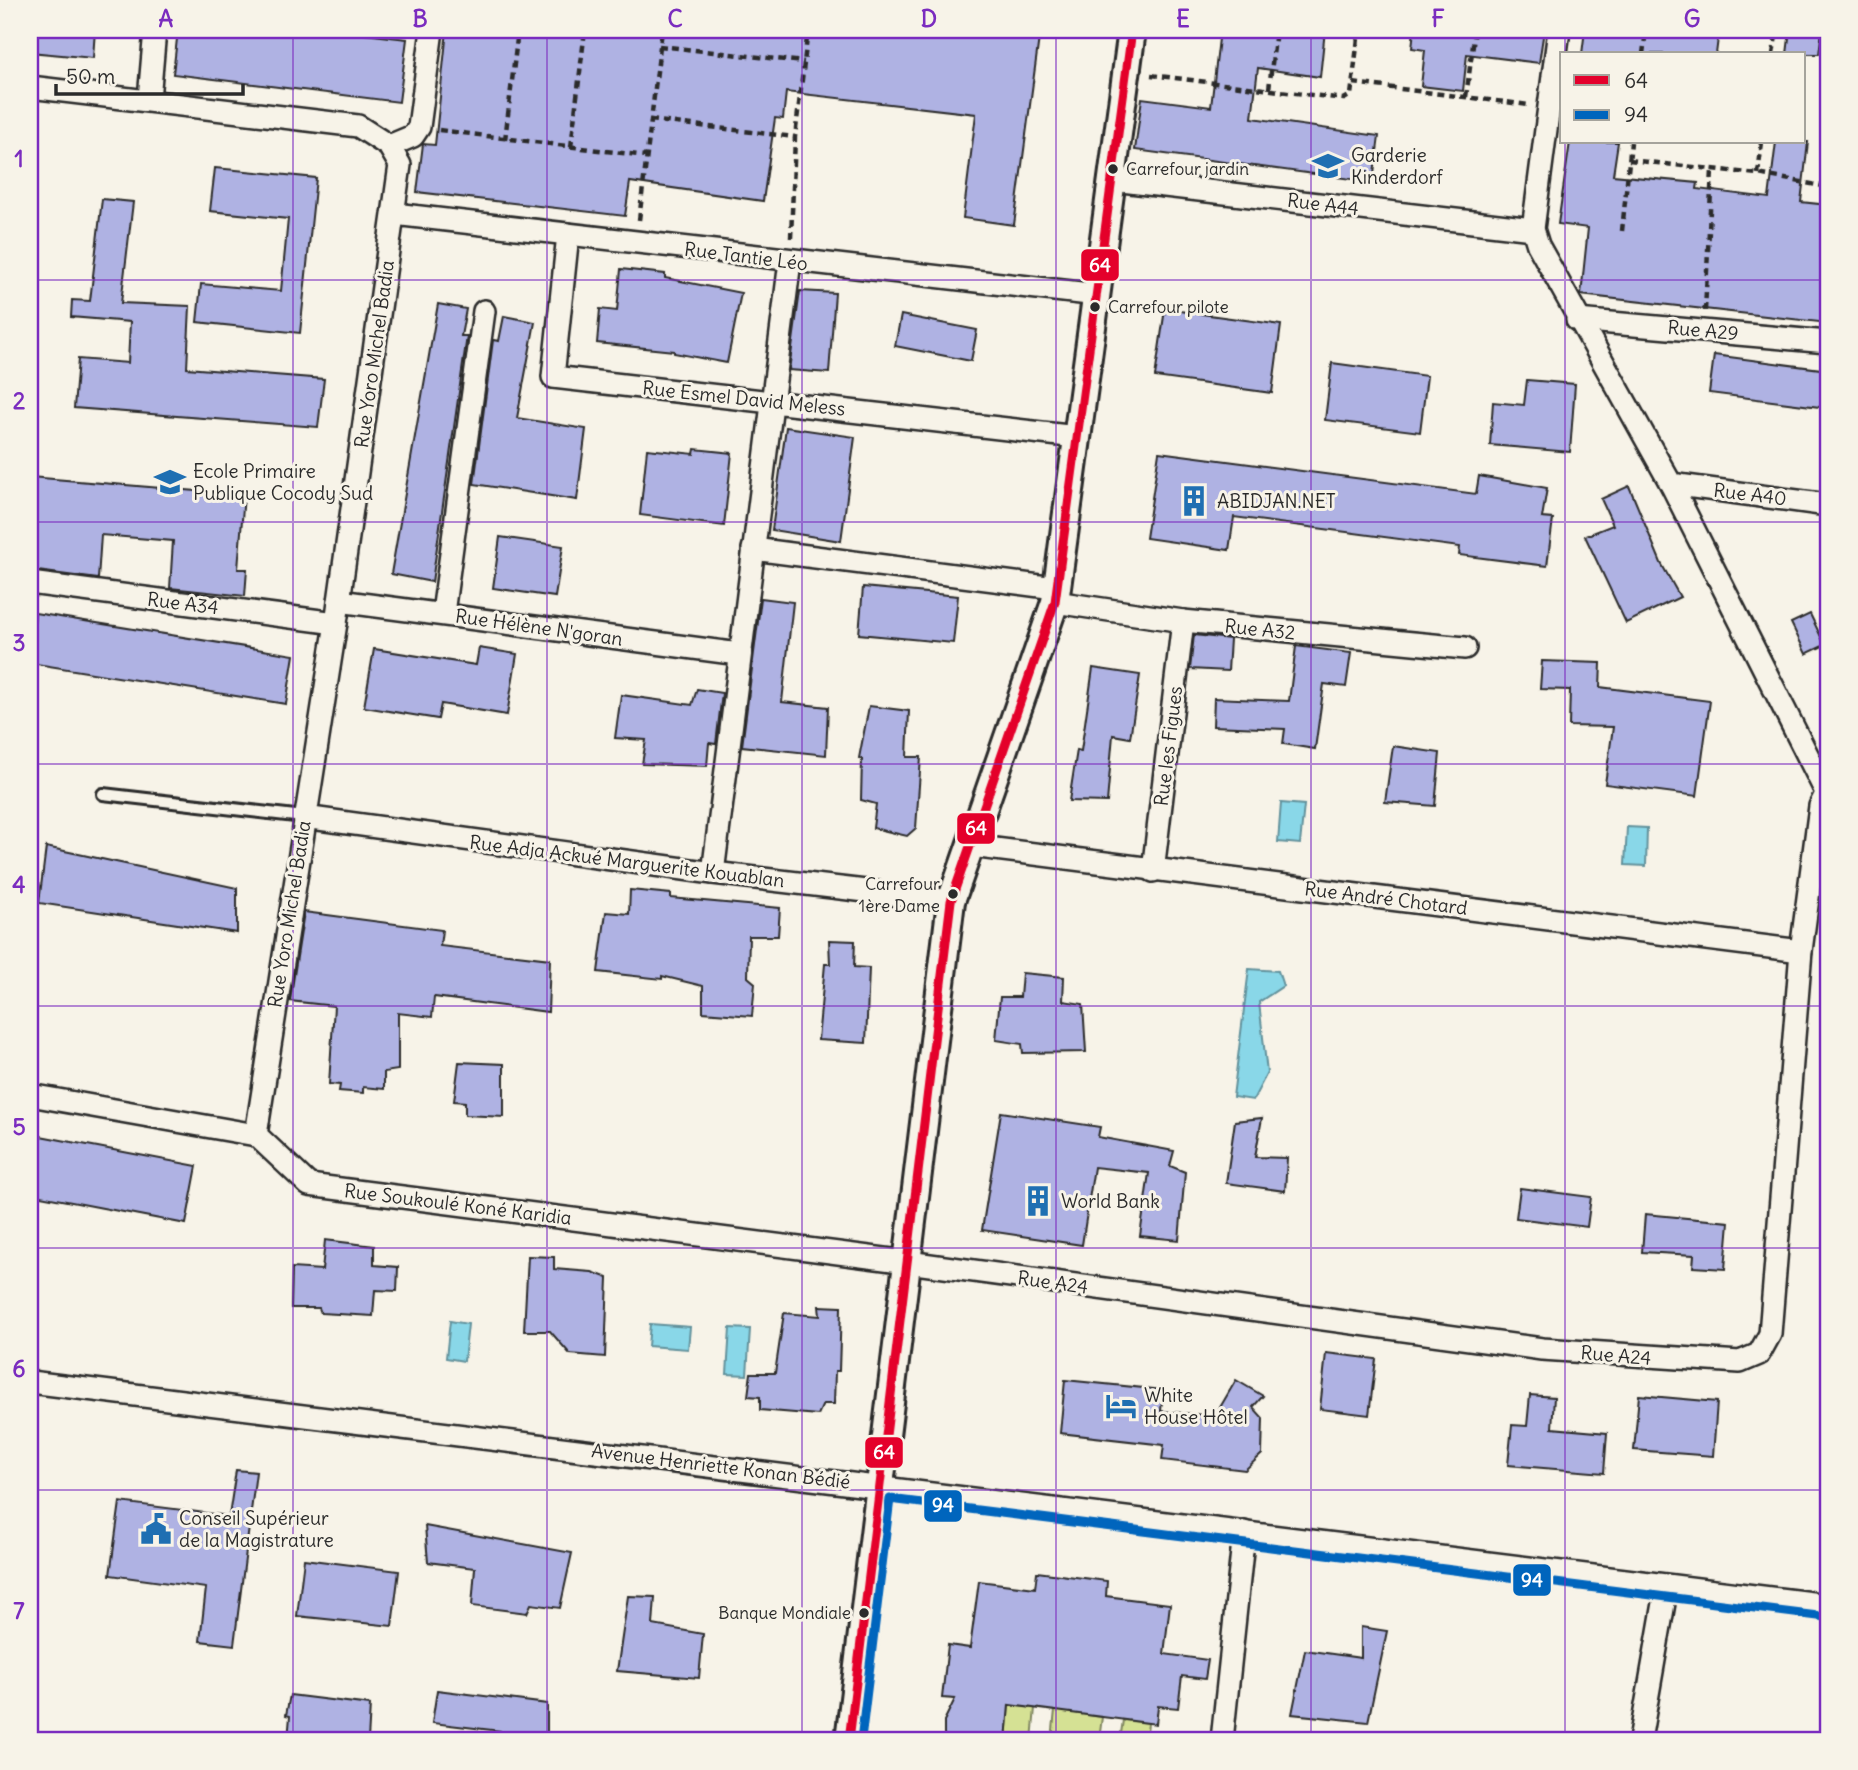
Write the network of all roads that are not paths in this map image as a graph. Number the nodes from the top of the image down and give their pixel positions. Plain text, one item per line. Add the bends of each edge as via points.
1 (155, 30) edge
2 (432, 30) edge
3 (1132, 30) edge
4 (1559, 30) edge
5 (30, 87) edge
6 (149, 99) junction
7 (389, 146) junction
8 (1113, 180) junction
9 (394, 215) junction
10 (1533, 229) junction
11 (568, 234) junction
12 (790, 261) junction
13 (1098, 295) junction
14 (484, 312) dead end
15 (1577, 320) junction
16 (1828, 342) edge
17 (772, 401) junction
18 (1077, 437) junction
19 (1671, 484) junction
20 (1828, 505) edge
21 (753, 549) junction
22 (30, 583) edge
23 (1055, 595) junction
24 (339, 601) junction
25 (443, 613) junction
26 (1183, 621) junction
27 (337, 623) junction
28 (1465, 648) dead end
29 (739, 654) junction
30 (1827, 791) edge
31 (103, 794) dead end
32 (303, 817) junction
33 (971, 846) junction
34 (1153, 871) junction
35 (713, 873) junction
36 (951, 901) junction
37 (1801, 951) junction
38 (30, 1095) edge
39 (256, 1135) junction
40 (908, 1262) junction
41 (30, 1382) edge
42 (878, 1485) junction
43 (1244, 1532) junction
44 (1667, 1586) junction
45 (1828, 1605) edge
46 (849, 1740) edge
47 (1222, 1740) edge
48 (1640, 1740) edge

1 - 6 street
2 - 7 street via 419,127 413,136
3 - 8 street
4 - 10 street
5 - 6 street
6 - 7 street via 358,126
7 - 9 street, Rue Yoro Michel Badia via 400,165
8 - 10 street, Rue A44
8 - 13 street
9 - 11 street, Rue Tantie Léo
9 - 24 street, Rue Yoro Michel Badia
10 - 15 street
11 - 12 street, Rue Tantie Léo
11 - 17 street, Rue Esmel David Meless via 553,377
12 - 13 street, Rue Tantie Léo
12 - 17 street
13 - 18 street
14 - 25 street
15 - 16 street, Rue A29
15 - 19 street
17 - 18 street, Rue Esmel David Meless
17 - 21 street
18 - 23 street
19 - 20 street, Rue A40
19 - 30 street
21 - 23 street, Rue A32
21 - 29 street
22 - 27 street, Rue A34
23 - 26 street, Rue A32
23 - 33 street
24 - 25 street, Rue Hélène N'goran
24 - 27 street, Rue Yoro Michel Badia
25 - 29 street, Rue Hélène N'goran
26 - 28 street, Rue A32
26 - 34 street, Rue les Figues
27 - 32 street, Rue Yoro Michel Badia
29 - 35 street
30 - 37 street, Rue A24 via 1820,806
31 - 32 lane
32 - 35 street, Rue Adja Ackué Marguerite Kouablan
32 - 39 street, Rue Yoro Michel Badia
33 - 34 street, Rue André Chotard
33 - 36 street
34 - 37 street, Rue André Chotard
35 - 36 street, Rue Adja Ackué Marguerite Kouablan
36 - 40 street
37 - 40 street, Rue A24 via 1770,1334 1759,1353 1740,1362 1542,1349
38 - 39 street
39 - 40 street, Rue Soukoulé Koné Karidia via 309,1185
40 - 42 street
41 - 42 street, Avenue Henriette Konan Bédié
42 - 43 street, Avenue Henriette Konan Bédié
42 - 46 street
43 - 44 street, Avenue Henriette Konan Bédié
43 - 47 street
44 - 45 street, Avenue Henriette Konan Bédié
44 - 48 street

